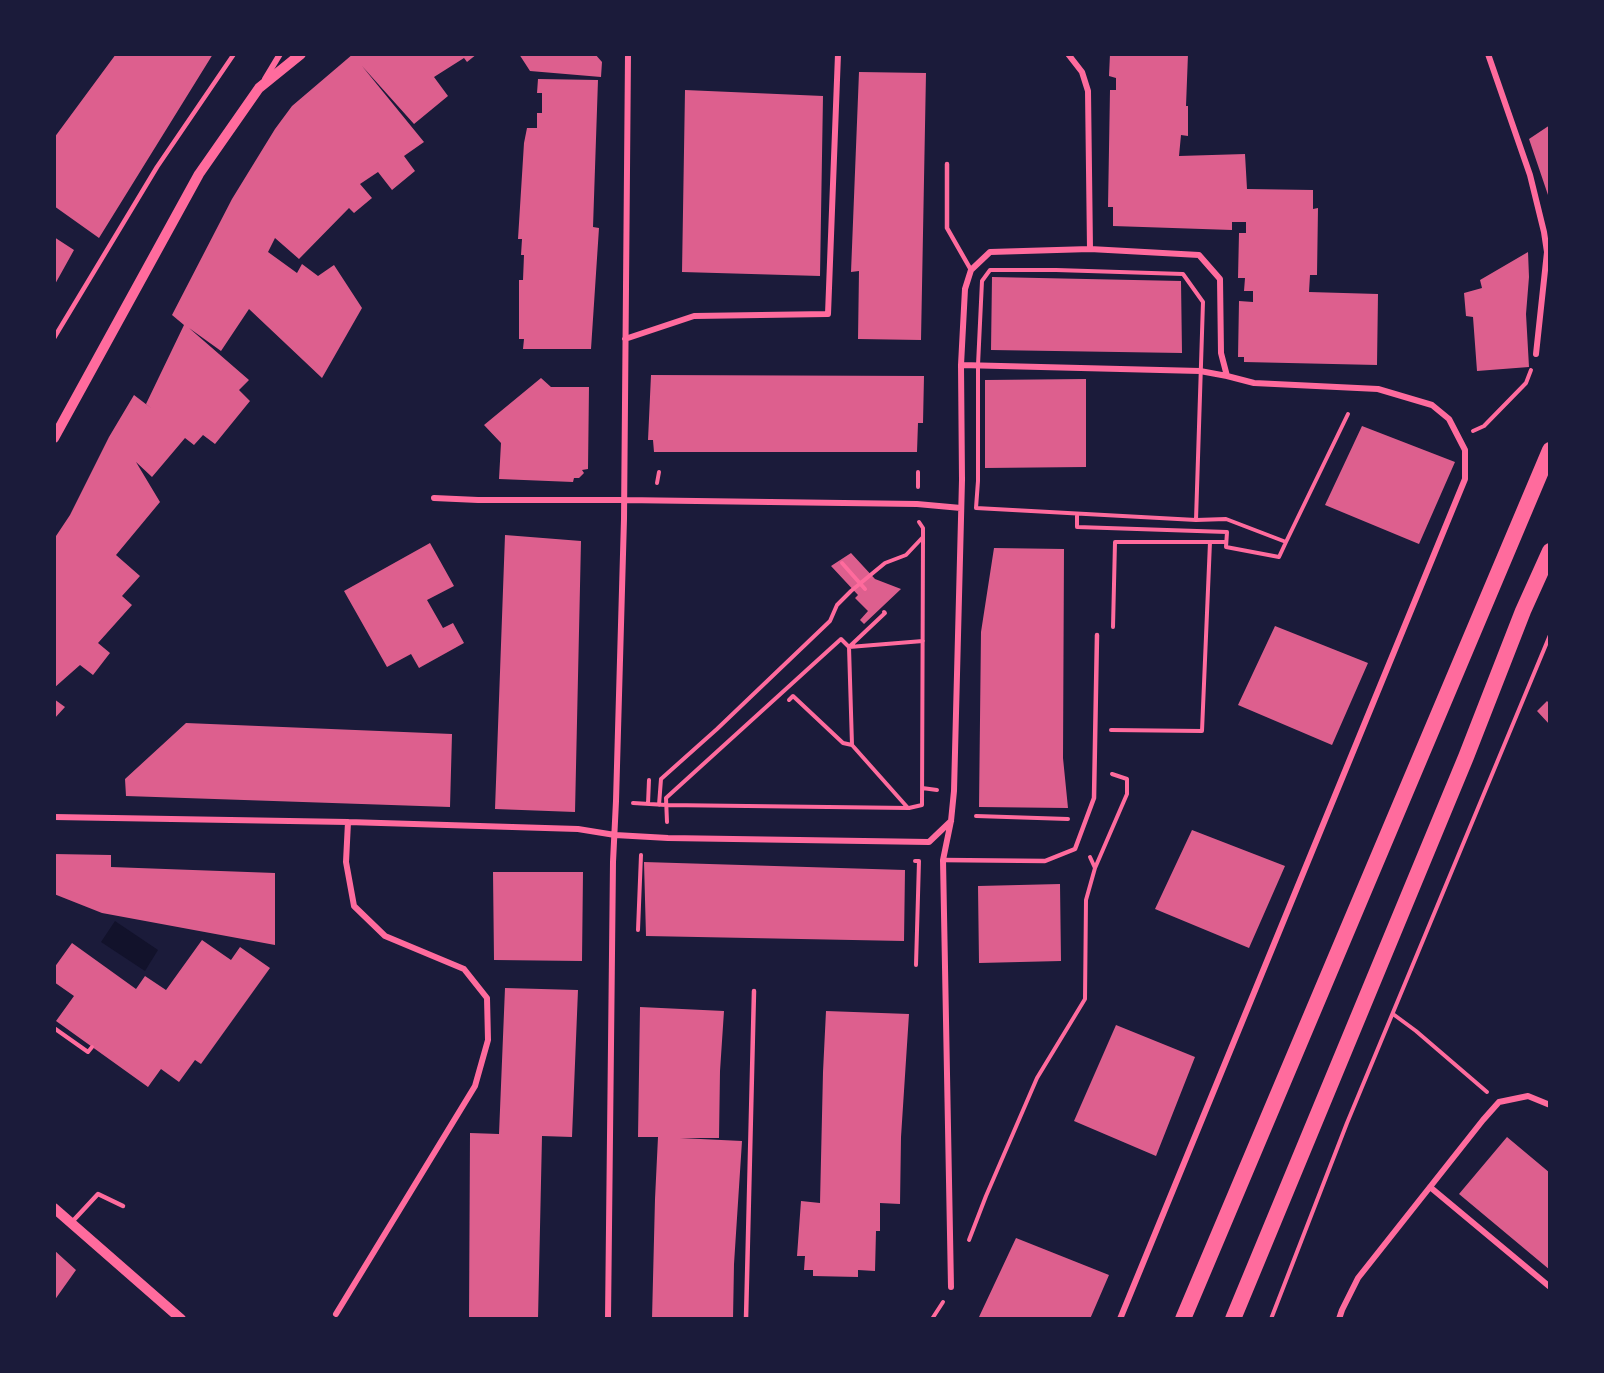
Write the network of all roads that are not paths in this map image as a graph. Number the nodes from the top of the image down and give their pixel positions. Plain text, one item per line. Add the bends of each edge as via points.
1 (234, 54) edge
2 (280, 54) edge
3 (302, 54) edge
4 (628, 54) edge
5 (838, 54) edge
6 (1068, 54) edge
7 (1488, 54) edge
8 (259, 88) junction
9 (947, 164) dead end
10 (1089, 249) junction
11 (971, 270) junction
12 (54, 338) edge
13 (625, 339) junction
14 (1536, 354) road end
15 (961, 365) junction
16 (1227, 376) junction
17 (54, 438) edge
18 (1550, 450) edge
19 (434, 498) dead end
20 (623, 500) junction
21 (961, 508) junction
22 (1550, 551) edge
23 (1550, 578) edge
24 (1523, 611) junction
25 (1097, 635) dead end
26 (54, 818) edge
27 (951, 821) junction
28 (348, 822) junction
29 (615, 835) junction
30 (943, 860) junction
31 (754, 991) dead end
32 (1550, 1105) edge
33 (1430, 1187) junction
34 (123, 1206) dead end
35 (54, 1208) edge
36 (71, 1223) junction
37 (951, 1287) dead end
38 (1550, 1287) edge
39 (336, 1314) dead end
40 (181, 1319) edge
41 (608, 1319) edge
42 (746, 1319) edge
43 (1120, 1319) edge
44 (1183, 1319) edge
45 (1233, 1319) edge
46 (1340, 1319) edge

1 - 12 lane via 157,167
2 - 8 street
3 - 8 street
4 - 13 street
5 - 13 street via 828,314 694,316
6 - 10 street via 1082,72 1088,91
7 - 14 street via 1530,175 1544,232 1547,252
8 - 17 street via 199,174
9 - 11 lane via 947,228
10 - 11 street via 990,252
10 - 16 street via 1199,255 1220,279 1221,353
11 - 15 street via 965,289
13 - 20 street
15 - 16 street via 1200,371
15 - 21 street
16 - 43 street via 1254,383 1378,388 1432,405 1449,419 1466,450 1465,479
18 - 44 highway
19 - 20 street
20 - 21 street
20 - 29 street
21 - 27 street
22 - 24 highway
23 - 24 highway
24 - 45 highway
25 - 30 lane via 1094,798 1075,849 1045,861
26 - 28 street
27 - 29 street via 929,842
27 - 30 street
28 - 29 street via 578,829
28 - 39 street via 346,862 354,906 385,936 464,969 487,998 488,1040 476,1086
29 - 41 street
30 - 37 street
31 - 42 lane
32 - 33 street via 1528,1096 1499,1102
33 - 38 street
33 - 46 street via 1358,1278
34 - 36 lane via 98,1194
35 - 36 street
36 - 40 street

